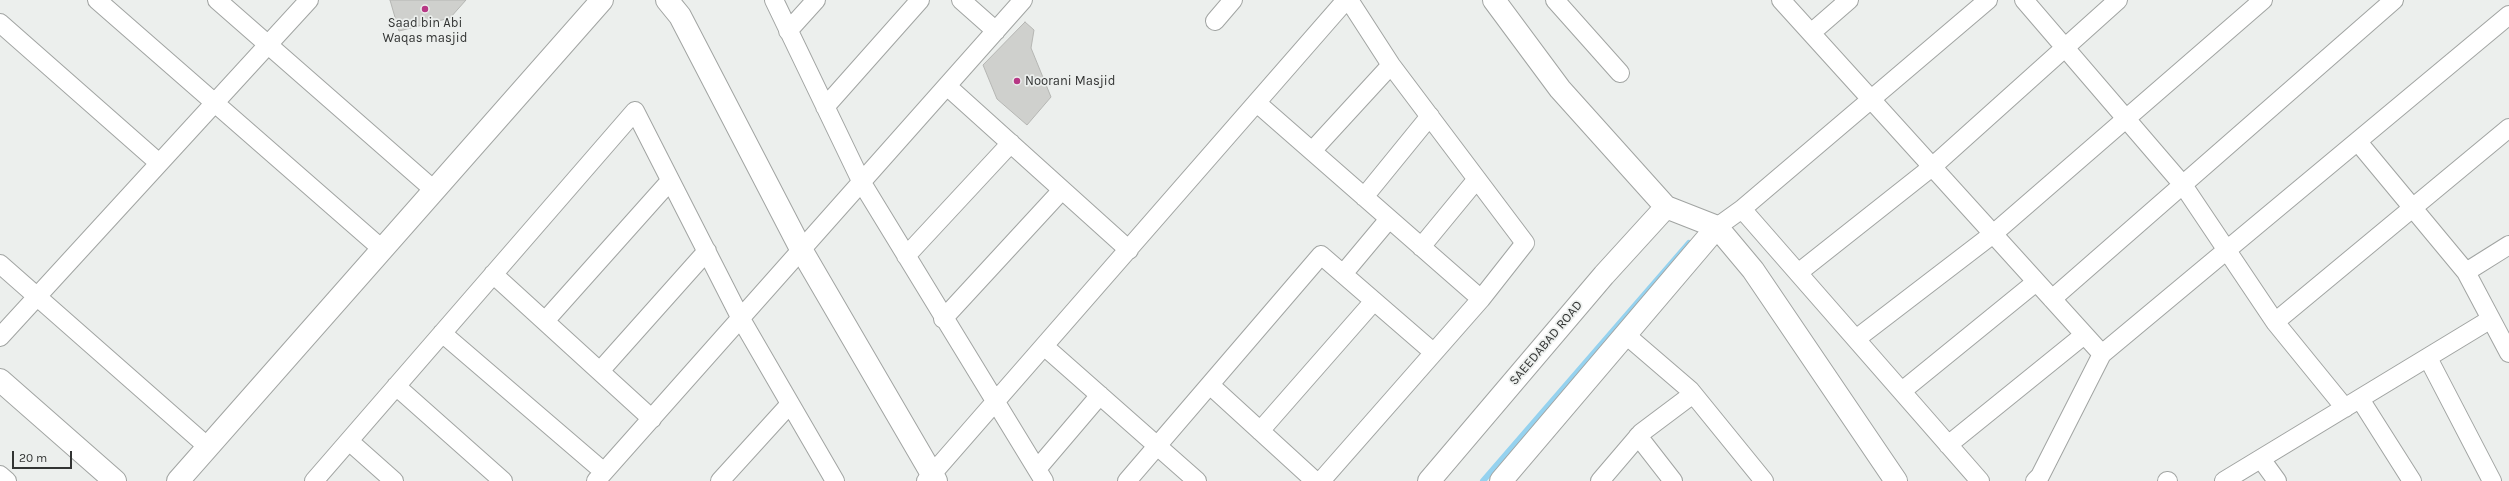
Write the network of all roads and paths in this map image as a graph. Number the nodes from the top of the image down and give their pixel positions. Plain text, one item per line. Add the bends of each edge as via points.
1 (96, 0) edge
2 (217, 0) edge
3 (309, 0) edge
4 (602, 0) edge
5 (667, 0) edge
6 (774, 0) edge
7 (816, 0) edge
8 (920, 0) edge
9 (961, 0) edge
10 (1023, 0) edge
11 (1233, 0) edge
12 (1348, 0) edge
13 (1494, 0) edge
14 (1555, 0) edge
15 (1781, 0) edge
16 (1849, 0) edge
17 (1988, 0) edge
18 (2024, 0) edge
19 (2118, 0) edge
20 (2263, 0) edge
21 (2394, 0) edge
22 (2509, 15) edge
23 (1215, 21) dead end
24 (0, 23) edge
25 (788, 31) junction
26 (996, 31) junction
27 (1811, 33) junction
28 (268, 45) junction
29 (2065, 47) junction
30 (1390, 65) junction
31 (1620, 73) dead end
32 (947, 86) junction
33 (1871, 100) junction
34 (215, 103) junction
35 (1257, 103) junction
36 (825, 107) junction
37 (1430, 116) junction
38 (2126, 119) junction
39 (2509, 128) edge
40 (2358, 142) junction
41 (1011, 143) junction
42 (1312, 151) junction
43 (159, 163) junction
44 (1932, 167) junction
45 (1477, 179) junction
46 (670, 181) junction
47 (862, 183) junction
48 (2183, 184) junction
49 (434, 190) junction
50 (1062, 190) junction
51 (1364, 197) junction
52 (1666, 207) junction
53 (2413, 208) junction
54 (1742, 209) junction
55 (1389, 219) junction
56 (1717, 227) junction
57 (1993, 234) junction
58 (2509, 245) edge
59 (1421, 247) junction
60 (382, 249) junction
61 (1129, 250) junction
62 (2227, 250) junction
63 (707, 251) junction
64 (802, 251) junction
65 (906, 256) junction
66 (0, 264) edge
67 (2466, 272) junction
68 (1798, 273) junction
69 (493, 274) junction
70 (1343, 274) junction
71 (2036, 282) junction
72 (36, 297) junction
73 (1481, 299) junction
74 (2052, 299) junction
75 (1374, 301) junction
76 (741, 319) junction
77 (2491, 319) junction
78 (943, 320) junction
79 (545, 321) junction
80 (2275, 322) junction
81 (442, 333) junction
82 (1626, 335) junction
83 (2084, 335) junction
84 (0, 336) edge
85 (1856, 339) junction
86 (1044, 346) junction
87 (1433, 352) junction
88 (2509, 353) edge
89 (2102, 354) junction
90 (2428, 358) junction
91 (600, 371) junction
92 (0, 380) edge
93 (1210, 385) junction
94 (396, 386) junction
95 (1902, 391) junction
96 (1693, 394) junction
97 (1100, 395) junction
98 (996, 402) junction
99 (2353, 403) junction
100 (790, 404) junction
101 (652, 418) junction
102 (1260, 431) junction
103 (1638, 436) junction
104 (349, 441) junction
105 (1948, 445) junction
106 (1158, 446) junction
107 (208, 447) junction
108 (2261, 458) junction
109 (0, 475) edge
110 (1040, 475) edge
111 (600, 476) edge
112 (830, 479) edge
113 (931, 479) edge
114 (7, 481) edge
115 (115, 481) edge
116 (178, 481) edge
117 (314, 481) edge
118 (394, 481) edge
119 (503, 481) edge
120 (720, 481) edge
121 (1127, 481) edge
122 (1197, 481) edge
123 (1315, 481) edge
124 (1321, 481) edge
125 (1429, 481) edge
126 (1501, 481) edge
127 (1600, 481) edge
128 (1673, 481) edge
129 (1764, 481) edge
130 (1896, 481) edge
131 (1980, 481) edge
132 (2034, 481) edge
133 (2224, 481) edge
134 (2277, 481) edge
135 (2412, 481) edge
136 (2492, 481) edge

1 - 34 street
2 - 28 street
3 - 28 street
4 - 49 street
5 - 64 street via 680,16
6 - 25 street
7 - 25 street
8 - 36 street
9 - 26 street
10 - 26 street
11 - 23 street
12 - 30 street
12 - 35 street
13 - 52 street via 1560,89
14 - 31 street
15 - 27 street
16 - 27 street
17 - 33 street
18 - 29 street
19 - 29 street
20 - 38 street
21 - 48 street
22 - 40 street
24 - 43 street
25 - 36 street
26 - 32 street
27 - 33 street
28 - 34 street
28 - 49 street
29 - 38 street
29 - 44 street
30 - 37 street
30 - 42 street
32 - 41 street
32 - 47 street
33 - 44 street
33 - 54 street
34 - 43 street
34 - 60 street
35 - 42 street
35 - 61 street
36 - 47 street
37 - 45 street
37 - 51 street
38 - 48 street
38 - 57 street
39 - 53 street
40 - 53 street
40 - 62 street
41 - 50 street
41 - 65 street
42 - 51 street
43 - 72 street
44 - 57 street
44 - 68 street
45 - 59 street
45 - 73 street via 1525,243
46 - 63 street
46 - 69 street via 635,111
46 - 79 street
47 - 64 street
47 - 65 street
48 - 62 street
48 - 74 street
49 - 60 street
50 - 61 street
50 - 78 street
51 - 55 street
52 - 56 street
52 - 125 street, SAEEDABAD ROAD via 1599,281
53 - 67 street
53 - 80 street
54 - 56 street
54 - 68 street
55 - 59 street
55 - 70 street
56 - 82 street
56 - 130 street via 1753,270
57 - 71 street
57 - 85 street
58 - 67 street
59 - 73 street
60 - 107 street
61 - 86 street
62 - 80 street
62 - 89 street
63 - 76 street
63 - 91 street
64 - 76 street
64 - 113 street
65 - 78 street
66 - 72 street
67 - 77 street
68 - 85 street
69 - 79 street
69 - 81 street
70 - 75 street
70 - 93 street via 1322,255
71 - 74 street
71 - 95 street
72 - 84 street
72 - 107 street
73 - 87 street
74 - 83 street
75 - 87 street
75 - 102 street
76 - 100 street
76 - 101 street
77 - 88 street
77 - 90 street
78 - 98 street
79 - 91 street
80 - 99 street
81 - 94 street
81 - 111 street
82 - 96 street
82 - 126 street
83 - 89 street
83 - 105 street
85 - 95 street
86 - 97 street
86 - 98 street
87 - 124 street
89 - 132 street via 2040,476
90 - 99 street
90 - 136 street
91 - 101 street
92 - 115 street
93 - 102 street
93 - 106 street
94 - 104 street
94 - 119 street
95 - 105 street
96 - 103 street
96 - 129 street
97 - 106 street
97 - 110 street
98 - 110 street
98 - 113 street
99 - 108 street
99 - 135 street
100 - 112 street
100 - 120 street
101 - 111 street
102 - 123 street
103 - 127 street
103 - 128 street
104 - 117 street
104 - 118 street
105 - 131 street
106 - 121 street
106 - 122 street
107 - 116 street
108 - 133 street
108 - 134 street
109 - 114 street

